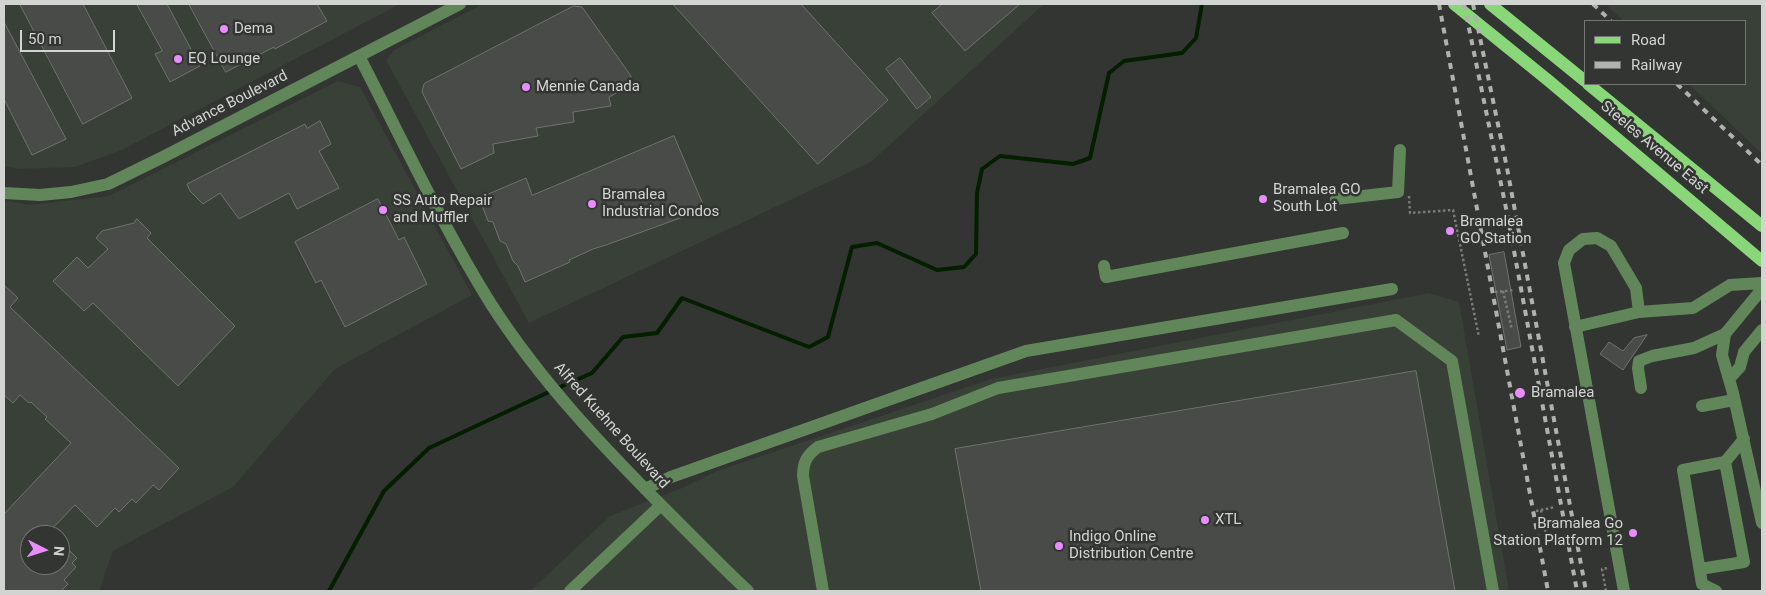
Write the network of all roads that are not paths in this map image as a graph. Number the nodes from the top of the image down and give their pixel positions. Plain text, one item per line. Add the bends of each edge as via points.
1 (460, 4) edge
2 (1454, 4) edge
3 (1490, 4) edge
4 (359, 56) junction
5 (1584, 80) edge
6 (1589, 85) edge
7 (1400, 150) dead end
8 (4, 193) edge
9 (1336, 199) dead end
10 (1762, 226) edge
11 (1343, 233) dead end
12 (1762, 261) edge
13 (1104, 266) dead end
14 (1762, 283) edge
15 (1392, 289) dead end
16 (1762, 289) edge
17 (1640, 312) junction
18 (1575, 327) junction
19 (1762, 330) edge
20 (1725, 334) junction
21 (1729, 379) junction
22 (1641, 388) dead end
23 (1734, 400) junction
24 (1702, 406) dead end
25 (1744, 439) junction
26 (1725, 462) junction
27 (645, 489) junction
28 (661, 505) junction
29 (1762, 524) edge
30 (1700, 569) junction
31 (747, 590) edge
32 (570, 591) edge
33 (823, 591) edge
34 (1493, 591) edge
35 (1624, 591) edge
36 (1716, 591) edge

1 - 4 street, Advance Boulevard
2 - 12 main road, Steeles Avenue East
3 - 5 main road
4 - 8 street, Advance Boulevard via 108,184 40,195
4 - 27 street, Alfred Kuehne Boulevard via 448,230 491,304 536,368
6 - 10 main road, Steeles Avenue East
7 - 9 street via 1398,192
11 - 13 street via 1106,277
14 - 17 street via 1730,285 1693,308
15 - 27 street via 1026,352 690,470
16 - 20 street
17 - 18 street
17 - 18 street via 1636,288 1611,246 1597,238 1583,239 1569,250 1564,264
18 - 35 street
19 - 21 street via 1744,352 1740,367
20 - 21 street via 1722,354
20 - 22 street via 1694,348 1640,361
21 - 23 street
23 - 24 street
23 - 25 street
25 - 26 street
25 - 29 street
26 - 30 street via 1683,470
26 - 30 street via 1744,562
27 - 28 street, Alfred Kuehne Boulevard
28 - 31 street, Alfred Kuehne Boulevard
28 - 32 street
30 - 36 street via 1702,584
33 - 34 street via 803,476 806,459 818,446 932,414 998,388 1396,320 1452,361

